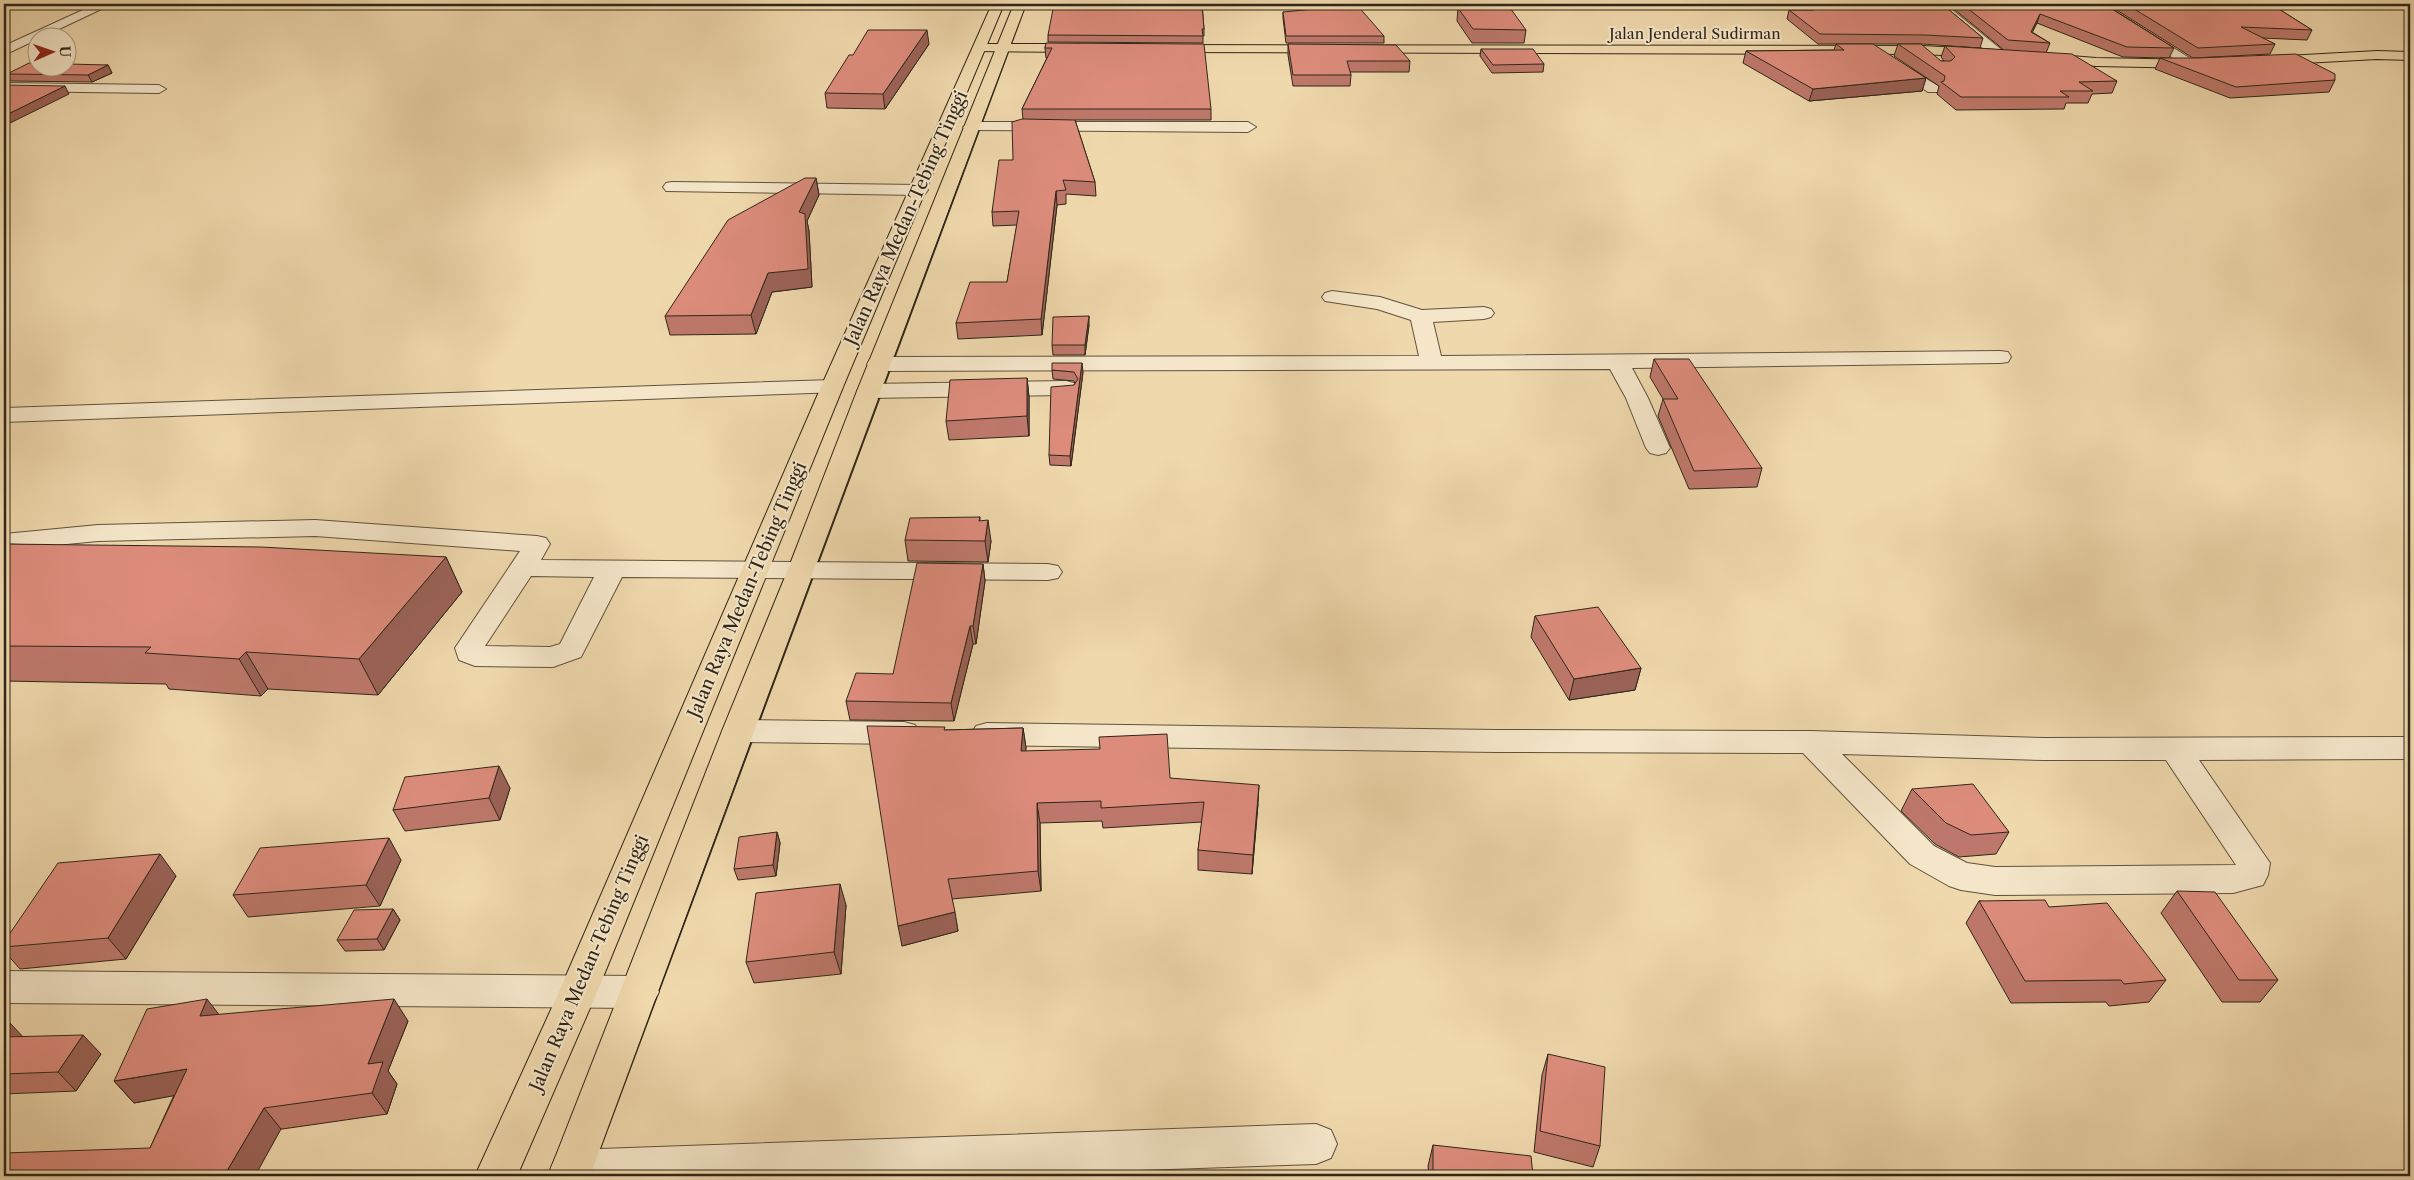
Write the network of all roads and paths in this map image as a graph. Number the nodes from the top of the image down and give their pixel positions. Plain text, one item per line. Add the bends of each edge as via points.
1 (106, 4) edge
2 (998, 4) edge
3 (1020, 4) edge
4 (1937, 4) edge
5 (2096, 4) edge
6 (991, 48) junction
7 (1099, 49) edge
8 (1147, 49) edge
9 (1874, 50) junction
10 (1922, 50) junction
11 (4, 51) edge
12 (2003, 54) joint
13 (2027, 56) edge
14 (2410, 56) edge
15 (2253, 62) edge
16 (2192, 64) junction
17 (2210, 64) edge
18 (1942, 68) edge
19 (4, 87) edge
20 (159, 89) dead end
21 (1933, 89) dead end
22 (971, 127) junction
23 (1248, 127) dead end
24 (672, 187) dead end
25 (919, 190) junction
26 (907, 217) junction
27 (935, 217) junction
28 (1332, 297) dead end
29 (1484, 313) dead end
30 (1421, 316) junction
31 (2000, 357) dead end
32 (1431, 360) junction
33 (1618, 362) junction
34 (878, 364) junction
35 (832, 387) junction
36 (1066, 388) edge
37 (868, 390) junction
38 (4, 414) edge
39 (1658, 448) dead end
40 (4, 542) edge
41 (523, 568) junction
42 (612, 569) junction
43 (755, 571) junction
44 (801, 572) junction
45 (1048, 572) dead end
46 (738, 731) junction
47 (1812, 742) junction
48 (2175, 748) junction
49 (2410, 748) edge
50 (4, 987) edge
51 (578, 992) junction
52 (640, 992) junction
53 (1316, 1144) dead end
54 (570, 1173) edge
55 (496, 1176) edge

1 - 11 street
2 - 6 main road, Jalan Raya Medan-Tebing Tinggi
3 - 6 main road, Jalan Raya Medan-Tebing Tinggi
4 - 12 street
5 - 16 street
6 - 7 main road
6 - 22 main road, Jalan Raya Medan-Tebing Tinggi
6 - 25 main road, Jalan Raya Medan-Tebing Tinggi
8 - 9 main road, Jalan Jenderal Sudirman
9 - 10 main road, Jalan Jenderal Sudirman
9 - 21 street
10 - 12 main road, Jalan Jenderal Sudirman
10 - 18 street
13 - 16 main road via 2096,62
14 - 15 main road
16 - 17 main road
19 - 20 street
22 - 23 street
22 - 27 main road, Jalan Raya Medan-Tebing Tinggi
24 - 25 street
25 - 26 main road, Jalan Raya Medan-Tebing Tinggi
26 - 27 main road
26 - 35 main road, Jalan Raya Medan-Tebing Tinggi
27 - 34 main road, Jalan Raya Medan-Tebing Tinggi
28 - 30 street via 1380,303
29 - 30 street
30 - 32 street
31 - 33 street
32 - 33 street
32 - 34 street
33 - 39 street
34 - 37 main road, Jalan Raya Medan-Tebing Tinggi
35 - 38 street
35 - 43 main road, Jalan Raya Medan-Tebing Tinggi
36 - 37 street
37 - 44 main road, Jalan Raya Medan-Tebing Tinggi
40 - 41 street via 98,533 315,528 537,544
41 - 42 street
41 - 42 street via 469,648 469,653 475,656 553,657 571,650
42 - 43 street
43 - 44 street
43 - 51 main road, Jalan Raya Medan-Tebing Tinggi
44 - 45 street
44 - 46 main road, Jalan Raya Medan-Tebing Tinggi
46 - 47 street
46 - 52 main road, Jalan Raya Medan-Tebing Tinggi
47 - 48 street via 2044,749
47 - 48 street via 1922,855 1961,876 2005,881 2233,879 2251,875 2254,863
48 - 49 street
50 - 51 street
51 - 52 street
51 - 55 main road, Jalan Raya Medan-Tebing Tinggi
52 - 54 main road, Jalan Raya Medan-Tebing Tinggi
53 - 54 street

